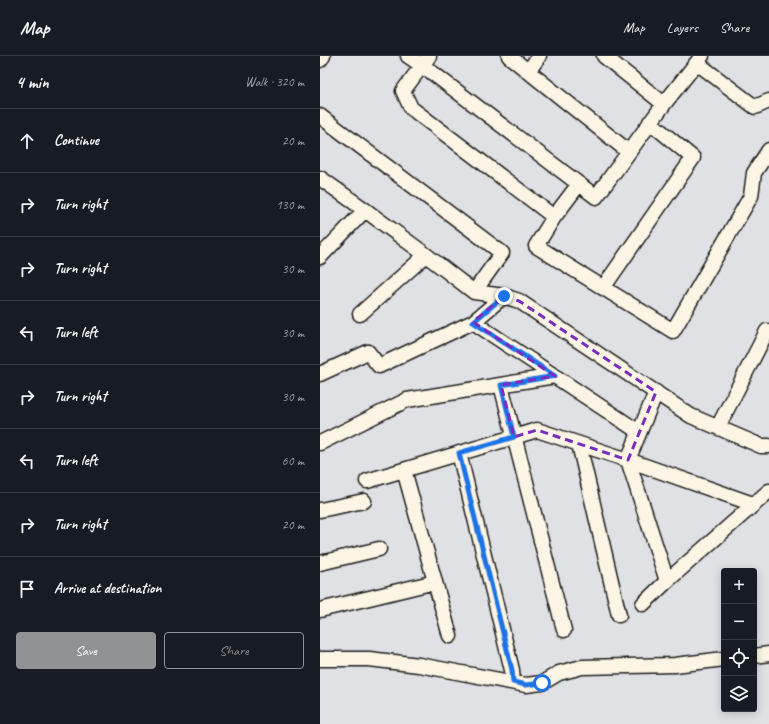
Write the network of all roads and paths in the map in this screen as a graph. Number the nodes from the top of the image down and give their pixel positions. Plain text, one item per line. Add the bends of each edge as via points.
1 (323, 56) edge
2 (408, 56) edge
3 (509, 56) edge
4 (538, 56) edge
5 (604, 56) edge
6 (700, 59) edge
7 (320, 60) edge
8 (426, 61) edge
9 (528, 72) junction
10 (769, 101) edge
11 (664, 104) junction
12 (320, 116) edge
13 (650, 122) junction
14 (769, 150) edge
15 (629, 152) junction
16 (320, 178) edge
17 (579, 184) junction
18 (364, 210) junction
19 (554, 217) junction
20 (426, 255) junction
21 (320, 257) edge
22 (603, 288) junction
23 (474, 292) junction
24 (504, 296) junction
25 (360, 314) dead end
26 (473, 322) junction
27 (767, 331) dead end
28 (320, 374) edge
29 (555, 376) junction
30 (501, 385) junction
31 (656, 392) junction
32 (718, 427) junction
33 (639, 432) junction
34 (514, 437) junction
35 (320, 443) edge
36 (579, 444) junction
37 (769, 446) edge
38 (459, 453) junction
39 (628, 460) junction
40 (404, 470) junction
41 (367, 481) dead end
42 (769, 491) edge
43 (364, 501) dead end
44 (753, 504) junction
45 (320, 510) edge
46 (379, 549) dead end
47 (320, 563) edge
48 (667, 581) junction
49 (436, 582) junction
50 (643, 604) dead end
51 (320, 610) edge
52 (619, 615) dead end
53 (564, 630) dead end
54 (450, 636) dead end
55 (769, 654) edge
56 (757, 656) edge
57 (320, 659) edge
58 (721, 659) edge
59 (513, 682) junction

1 - 7 street
2 - 8 street
3 - 9 street
4 - 9 street
5 - 11 street
6 - 10 street via 755,107
6 - 11 street
8 - 17 street
8 - 19 street via 404,91 411,108
9 - 15 street
11 - 13 street
12 - 23 street via 502,253
13 - 15 street
13 - 22 street via 693,158
14 - 22 street via 754,173 751,196 673,331
15 - 17 street via 596,197
16 - 18 street
17 - 19 street
18 - 20 street
18 - 21 street
19 - 22 street via 536,246
20 - 23 street
20 - 25 street
23 - 24 street
24 - 26 street
24 - 31 street via 519,301
26 - 28 street via 379,366 368,352
26 - 29 street
27 - 32 street
29 - 30 street
29 - 33 street
30 - 34 street
30 - 35 street via 407,400
31 - 32 street via 692,416
31 - 33 street
32 - 37 street via 761,446
33 - 39 street
34 - 36 street via 537,430
34 - 38 street
34 - 53 street
36 - 39 street
36 - 52 street
38 - 40 street
38 - 59 street
39 - 44 street
39 - 48 street
40 - 41 street
40 - 49 street
42 - 44 street
43 - 45 street
44 - 48 street
46 - 47 street
48 - 50 street
49 - 51 street
49 - 54 street
55 - 56 street
57 - 59 street via 369,659
58 - 59 street via 675,665 582,667 559,673 542,683 526,685

